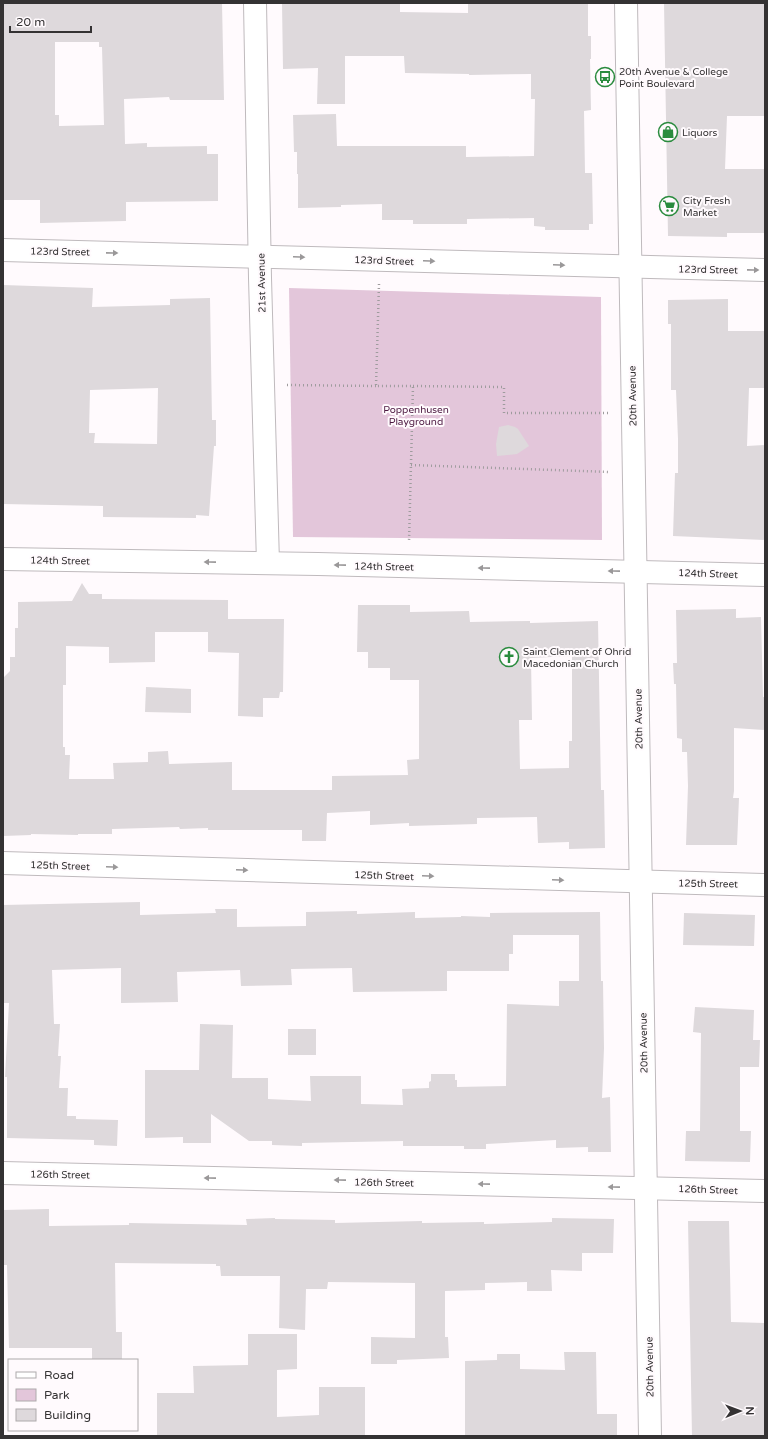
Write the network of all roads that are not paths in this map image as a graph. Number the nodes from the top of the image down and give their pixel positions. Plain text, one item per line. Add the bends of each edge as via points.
1 (255, 3) edge
2 (626, 3) edge
3 (3, 250) edge
4 (260, 256) junction
5 (630, 267) junction
6 (765, 270) edge
7 (3, 559) edge
8 (268, 563) junction
9 (635, 571) junction
10 (765, 575) edge
11 (3, 864) edge
12 (641, 882) junction
13 (765, 885) edge
14 (3, 1173) edge
15 (646, 1187) junction
16 (765, 1191) edge
17 (650, 1436) edge

1 - 4 street, 21st Avenue
2 - 5 street, 20th Avenue
3 -> 4 street, 123rd Street
4 -> 5 street, 123rd Street
4 - 8 street, 21st Avenue
5 -> 6 street, 123rd Street
5 - 9 street, 20th Avenue
8 -> 7 street, 124th Street
9 -> 8 street, 124th Street
9 - 10 street, 124th Street
9 - 12 street, 20th Avenue
11 -> 12 street, 125th Street
12 - 13 street, 125th Street
12 - 15 street, 20th Avenue
15 -> 14 street, 126th Street
15 - 16 street, 126th Street
15 - 17 street, 20th Avenue

